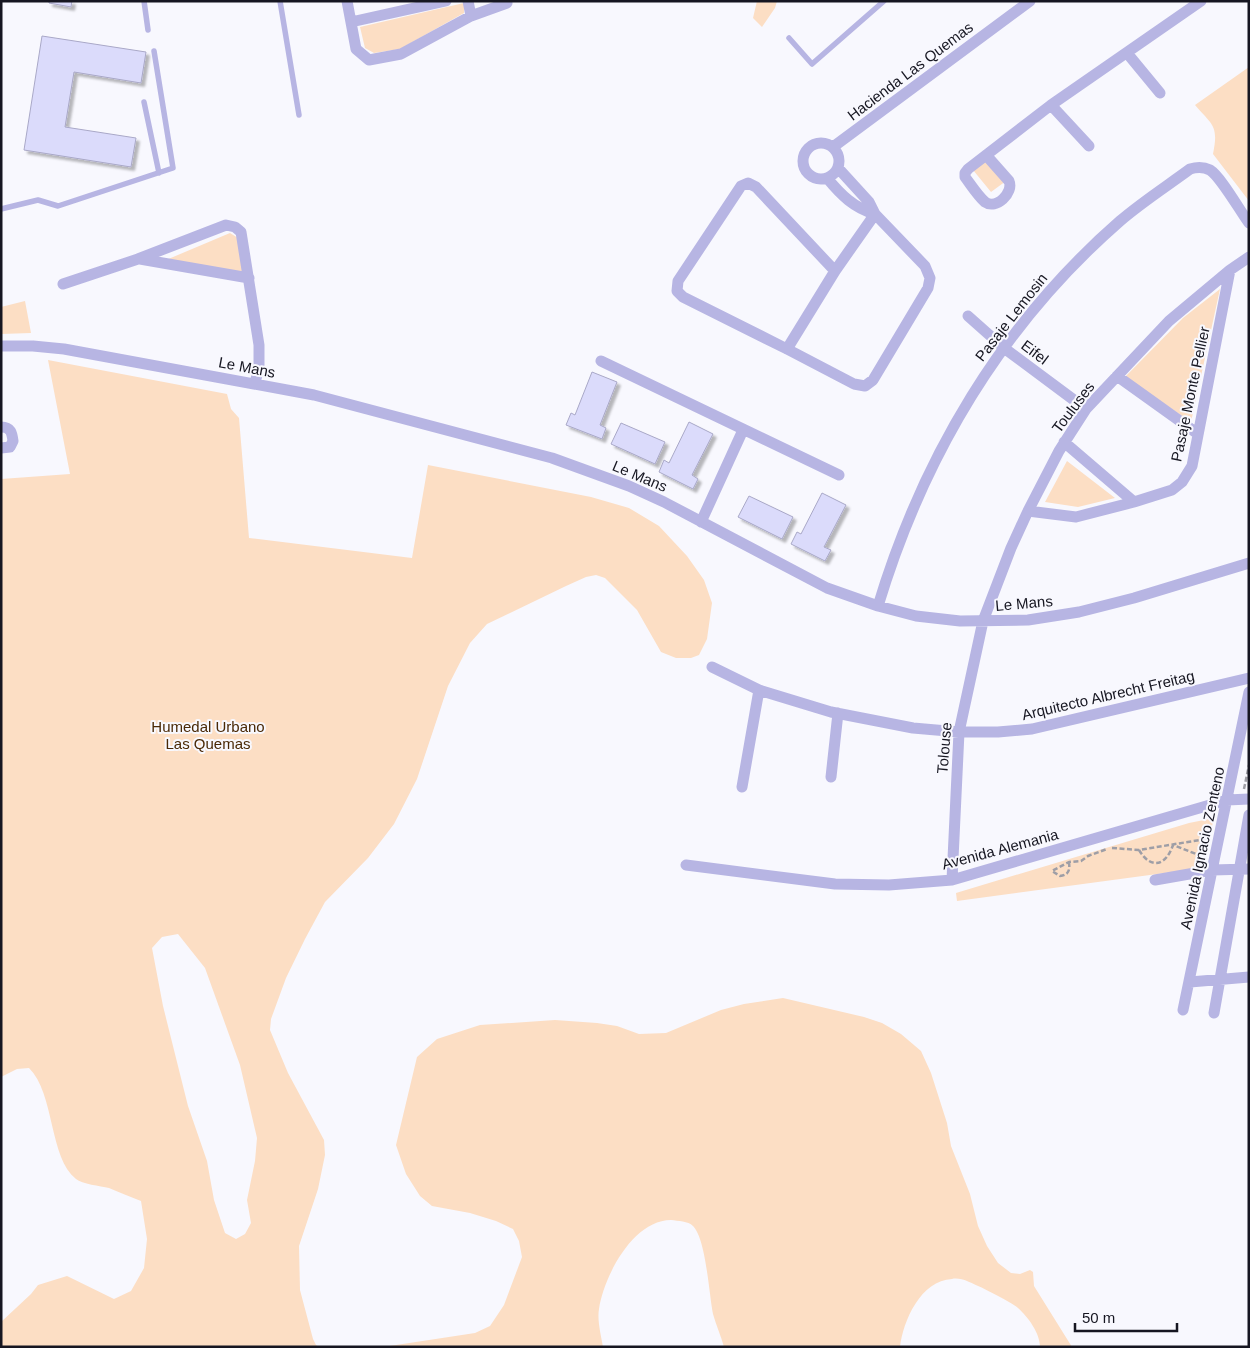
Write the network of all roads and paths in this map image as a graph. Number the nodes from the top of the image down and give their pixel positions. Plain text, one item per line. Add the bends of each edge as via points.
1 (144, 1) edge
2 (280, 1) edge
3 (347, 1) edge
4 (446, 1) edge
5 (468, 1) edge
6 (884, 1) edge
7 (1030, 1) edge
8 (1201, 1) edge
9 (507, 3) dead end
10 (471, 16) junction
11 (351, 22) junction
12 (148, 30) dead end
13 (789, 38) dead end
14 (154, 51) dead end
15 (1127, 53) junction
16 (1160, 94) dead end
17 (144, 102) dead end
18 (1051, 105) junction
19 (299, 115) dead end
20 (1089, 146) dead end
21 (833, 147) junction
22 (986, 155) dead end
23 (838, 168) junction
24 (159, 173) junction
25 (827, 178) junction
26 (1, 209) edge
27 (875, 214) junction
28 (1249, 223) edge
29 (1249, 257) edge
30 (138, 259) junction
31 (1230, 270) junction
32 (835, 271) junction
33 (249, 278) junction
34 (63, 284) dead end
35 (968, 316) dead end
36 (1, 346) edge
37 (1004, 348) junction
38 (787, 349) junction
39 (601, 361) dead end
40 (1117, 376) junction
41 (255, 383) junction
42 (1086, 409) junction
43 (1, 427) edge
44 (743, 430) junction
45 (1198, 434) junction
46 (1064, 442) junction
47 (1, 448) edge
48 (839, 475) dead end
49 (1134, 502) junction
50 (1028, 511) junction
51 (701, 522) junction
52 (1249, 562) edge
53 (878, 606) junction
54 (983, 621) junction
55 (712, 667) dead end
56 (1249, 678) edge
57 (759, 690) junction
58 (1249, 692) edge
59 (838, 713) junction
60 (959, 732) junction
61 (831, 778) dead end
62 (742, 786) dead end
63 (1249, 799) edge
64 (1227, 800) junction
65 (1249, 815) edge
66 (1219, 837) junction
67 (1173, 845) junction
68 (1139, 850) junction
69 (1069, 862) junction
70 (686, 865) dead end
71 (1213, 866) junction
72 (1244, 869) edge
73 (952, 880) junction
74 (1155, 880) dead end
75 (1249, 977) edge
76 (1220, 980) junction
77 (1190, 982) junction
78 (1183, 1010) dead end
79 (1214, 1013) dead end

1 - 12 lane
2 - 19 lane
3 - 11 street
4 - 11 street
5 - 10 street
6 - 13 lane via 812,64
7 - 21 street, Hacienda Las Quemas
8 - 15 street
9 - 10 street
10 - 11 street via 401,54 369,60 356,49
14 - 24 lane via 174,168
15 - 16 street
15 - 18 street
17 - 24 lane
18 - 20 street
18 - 22 street
21 - 23 street via 840,160
21 - 25 street via 819,142 811,145 803,157 806,172 812,177
23 - 25 street
23 - 27 street via 869,202
24 - 26 lane via 58,206 38,200
25 - 27 street via 845,199
27 - 32 street
27 - 38 street via 925,266 930,278 928,288 873,380 865,386 854,384
28 - 37 street, Pasaje Lemosin via 1212,172 1199,167 1190,169 1122,219 1096,243 1048,293
29 - 31 street, Touluses
30 - 33 street
30 - 33 street via 226,224 241,232
30 - 34 street
31 - 40 street, Touluses via 1169,321
31 - 45 street, Pasaje Monte Pellier
32 - 38 street
32 - 38 street via 756,187 748,183 741,186 678,281 677,290 683,297
33 - 41 street via 259,345
35 - 37 street, Eifel
36 - 41 street, Le Mans via 64,349
37 - 42 street, Eifel
37 - 53 street, Pasaje Lemosin via 967,403 932,465 902,534
39 - 44 street
40 - 42 street, Touluses
40 - 45 street
41 - 51 street, Le Mans via 314,395 552,458 628,486
42 - 46 street, Touluses
43 - 47 street via 10,430 13,441 10,447
44 - 48 street
44 - 51 street
45 - 49 street, Pasaje Monte Pellier via 1192,466 1182,482 1165,492
46 - 49 street
46 - 50 street, Touluses
49 - 50 street, Pasaje Monte Pellier via 1076,517
50 - 54 street, Touluses via 1010,548
51 - 53 street, Le Mans via 827,588
52 - 54 street, Le Mans via 1079,612 1028,620
53 - 54 street, Le Mans via 930,618
54 - 60 street, Tolouse
55 - 57 street, Arquitecto Albrecht Freitag
56 - 60 street, Arquitecto Albrecht Freitag via 1032,729
57 - 59 street, Arquitecto Albrecht Freitag
57 - 62 street
58 - 64 street, Avenida Ignacio Zenteno
59 - 60 street, Arquitecto Albrecht Freitag via 913,728
59 - 61 street
60 - 73 street, Tolouse
63 - 64 street, Avenida Alemania
64 - 66 street, Avenida Ignacio Zenteno
64 - 73 street, Avenida Alemania
65 - 72 street
66 - 67 path
66 - 71 street, Avenida Ignacio Zenteno
67 - 68 path
67 - 68 path via 1170,855 1158,864 1149,862
67 - 71 path
68 - 69 path via 1111,848 1081,861
69 - 69 path via 1061,866 1052,870 1065,876 1070,868
70 - 73 street, Avenida Alemania via 835,884 889,885
71 - 72 street
71 - 74 street
71 - 77 street, Avenida Ignacio Zenteno
72 - 76 street
75 - 76 street
76 - 77 street
76 - 79 street
77 - 78 street, Avenida Ignacio Zenteno

